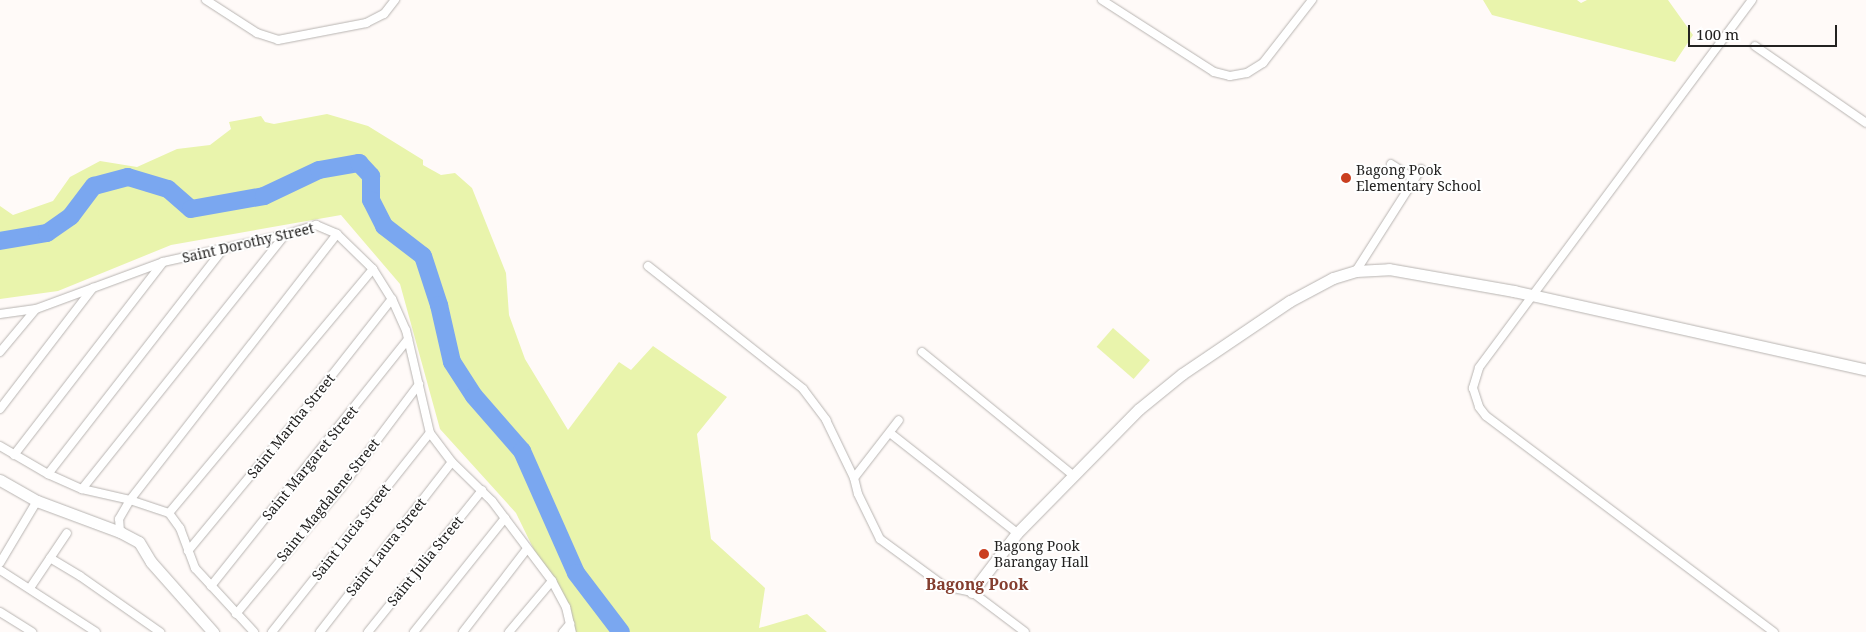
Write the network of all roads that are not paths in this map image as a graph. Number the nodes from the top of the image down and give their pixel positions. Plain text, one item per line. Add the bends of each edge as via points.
1 (206, 0) edge
2 (395, 0) edge
3 (1102, 0) edge
4 (1312, 0) edge
5 (1752, 0) edge
6 (1755, 46) dead end
7 (1866, 123) edge
8 (1391, 164) dead end
9 (1421, 169) dead end
10 (1414, 178) junction
11 (337, 234) junction
12 (285, 235) junction
13 (224, 248) junction
14 (163, 262) junction
15 (648, 266) dead end
16 (373, 269) junction
17 (1356, 271) junction
18 (93, 288) junction
19 (1533, 296) junction
20 (392, 299) junction
21 (36, 308) junction
22 (0, 314) edge
23 (408, 339) junction
24 (0, 352) edge
25 (922, 352) dead end
26 (1866, 370) edge
27 (419, 384) junction
28 (0, 410) edge
29 (899, 420) dead end
30 (430, 433) junction
31 (890, 433) junction
32 (0, 446) edge
33 (14, 455) junction
34 (452, 462) junction
35 (48, 474) junction
36 (1073, 475) junction
37 (854, 478) junction
38 (0, 480) edge
39 (82, 489) junction
40 (482, 490) junction
41 (130, 500) junction
42 (37, 501) junction
43 (169, 513) junction
44 (505, 518) junction
45 (120, 532) junction
46 (67, 533) dead end
47 (1017, 533) junction
48 (527, 549) junction
49 (188, 551) junction
50 (50, 558) junction
51 (0, 563) edge
52 (0, 570) edge
53 (552, 581) junction
54 (211, 586) junction
55 (30, 588) junction
56 (972, 592) junction
57 (0, 612) edge
58 (236, 614) junction
59 (570, 624) junction
60 (32, 632) edge
61 (96, 632) edge
62 (160, 632) edge
63 (213, 632) edge
64 (254, 632) edge
65 (272, 632) edge
66 (320, 632) edge
67 (368, 632) edge
68 (414, 632) edge
69 (463, 632) edge
70 (510, 632) edge
71 (564, 632) edge
72 (572, 632) edge
73 (1026, 632) edge
74 (1774, 632) edge

1 - 2 street via 257,33 278,40 366,23 384,14
3 - 4 street via 1210,70 1230,76 1247,73 1263,63
5 - 19 street
6 - 7 street
8 - 10 street
9 - 10 street
10 - 17 street
11 - 12 street, Saint Dorothy Street via 316,225
11 - 16 street, Saint Dorothy Street
11 - 41 street
12 - 13 street, Saint Dorothy Street
12 - 39 street
13 - 14 street, Saint Dorothy Street
13 - 35 street
14 - 18 street, Saint Dorothy Street
14 - 33 street
15 - 37 street via 803,390 826,420
16 - 20 street, Saint Dorothy Street
16 - 43 street
17 - 19 street via 1389,269
17 - 36 street via 1333,278 1290,301 1182,374 1139,409
18 - 21 street, Saint Dorothy Street
18 - 28 street
19 - 26 street
19 - 74 street via 1476,373 1473,388 1479,407 1486,416
20 - 23 street, Saint Dorothy Street
20 - 49 street, Saint Martha Street
21 - 22 street, Saint Dorothy Street
21 - 24 street
23 - 27 street, Saint Dorothy Street
23 - 54 street, Saint Margaret Street
25 - 36 street
27 - 30 street, Saint Dorothy Street
27 - 58 street, Saint Magdalene Street via 341,488
29 - 31 street
30 - 34 street, Saint Dorothy Street
30 - 65 street, Saint Lucia Street
31 - 37 street
31 - 47 street
32 - 33 street
33 - 35 street
34 - 40 street, Saint Dorothy Street
34 - 66 street, Saint Laura Street
35 - 39 street
36 - 47 street
37 - 56 street via 858,494 880,539 944,586
38 - 42 street
39 - 41 street
40 - 44 street, Saint Dorothy Street
40 - 67 street, Saint Julia Street
41 - 43 street
41 - 45 street via 118,519
42 - 45 street
42 - 51 street
43 - 49 street via 180,528
44 - 48 street, Saint Dorothy Street
44 - 68 street
45 - 63 street via 139,542 151,562
46 - 50 street
47 - 56 street
48 - 53 street, Saint Dorothy Street
48 - 69 street
49 - 54 street via 195,568
50 - 55 street
50 - 62 street
52 - 55 street
53 - 59 street, Saint Dorothy Street via 566,607
53 - 70 street
54 - 58 street
55 - 61 street
56 - 73 street
57 - 60 street
58 - 64 street
59 - 71 street
59 - 72 street, Saint Dorothy Street

